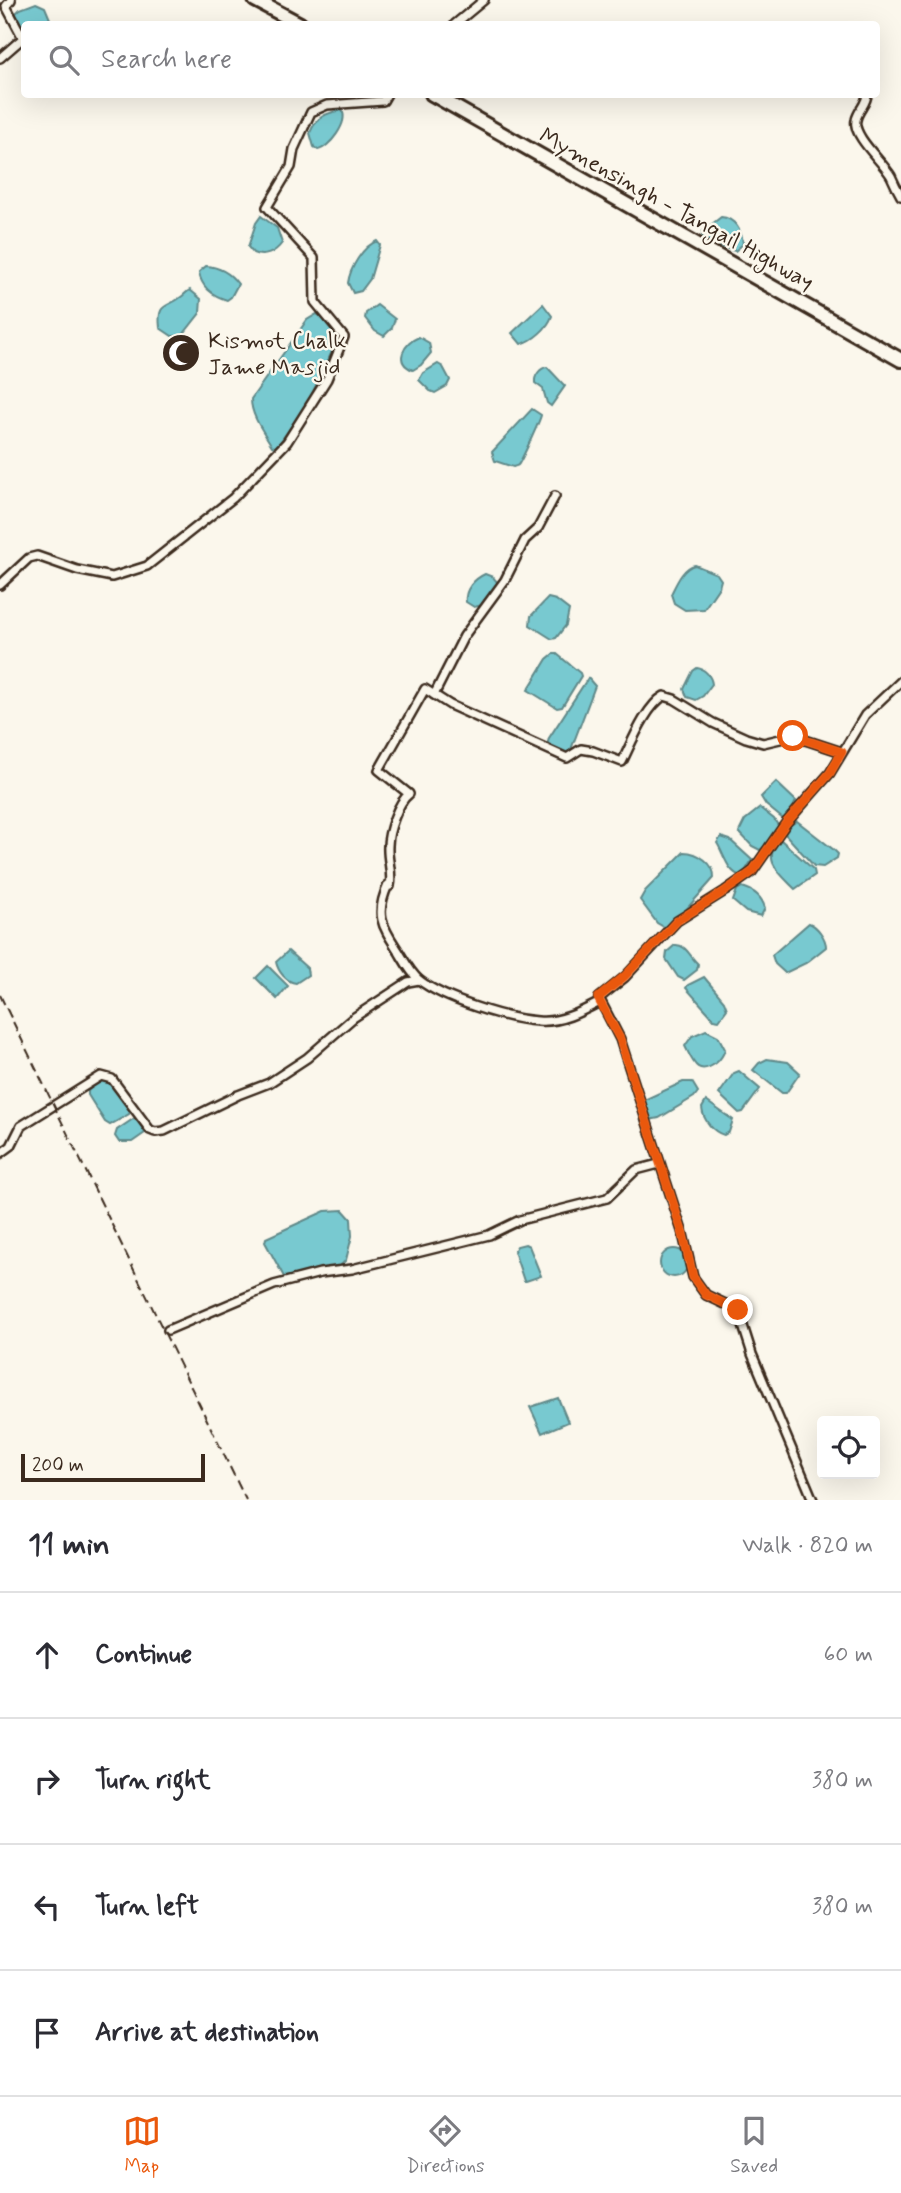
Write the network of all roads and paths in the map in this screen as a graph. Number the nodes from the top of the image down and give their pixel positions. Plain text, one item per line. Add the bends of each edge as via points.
1 (11, 0) edge
2 (255, 0) edge
3 (484, 0) edge
4 (294, 21) edge
5 (459, 21) edge
6 (21, 34) edge
7 (21, 40) edge
8 (0, 58) edge
9 (385, 98) edge
10 (439, 98) edge
11 (867, 98) edge
12 (901, 196) edge
13 (901, 360) edge
14 (555, 496) dead end
15 (0, 585) edge
16 (901, 681) edge
17 (433, 695) junction
18 (842, 752) junction
19 (419, 980) junction
20 (600, 1002) junction
21 (0, 1154) edge
22 (659, 1164) junction
23 (169, 1330) dead end
24 (813, 1500) edge

1 - 6 street via 6,6
2 - 4 highway
3 - 5 street
7 - 8 street
9 - 15 street via 327,105 311,112 291,167 267,207 314,258 315,302 344,337 327,379 287,442 233,498 147,566 111,577 37,556
10 - 13 highway, Mymensingh - Tangail Highway
11 - 12 street via 856,127
14 - 17 street via 505,580 464,636
16 - 18 street via 865,715
17 - 18 street via 567,758 581,749 621,762 656,700 664,696 746,738 763,743 793,736
17 - 19 street via 425,689 379,770 409,794 400,803 389,839 392,877 382,905 382,927
18 - 20 street via 752,872 677,921 598,998
19 - 20 street via 474,1006 539,1021 573,1016
19 - 21 street via 408,982 353,1018 269,1083 164,1132 150,1130 112,1079 101,1076 21,1126 11,1146
20 - 22 street via 620,1039
22 - 23 street via 636,1170 607,1198 520,1220 489,1236 303,1276
22 - 24 street via 693,1277 706,1295 738,1310

